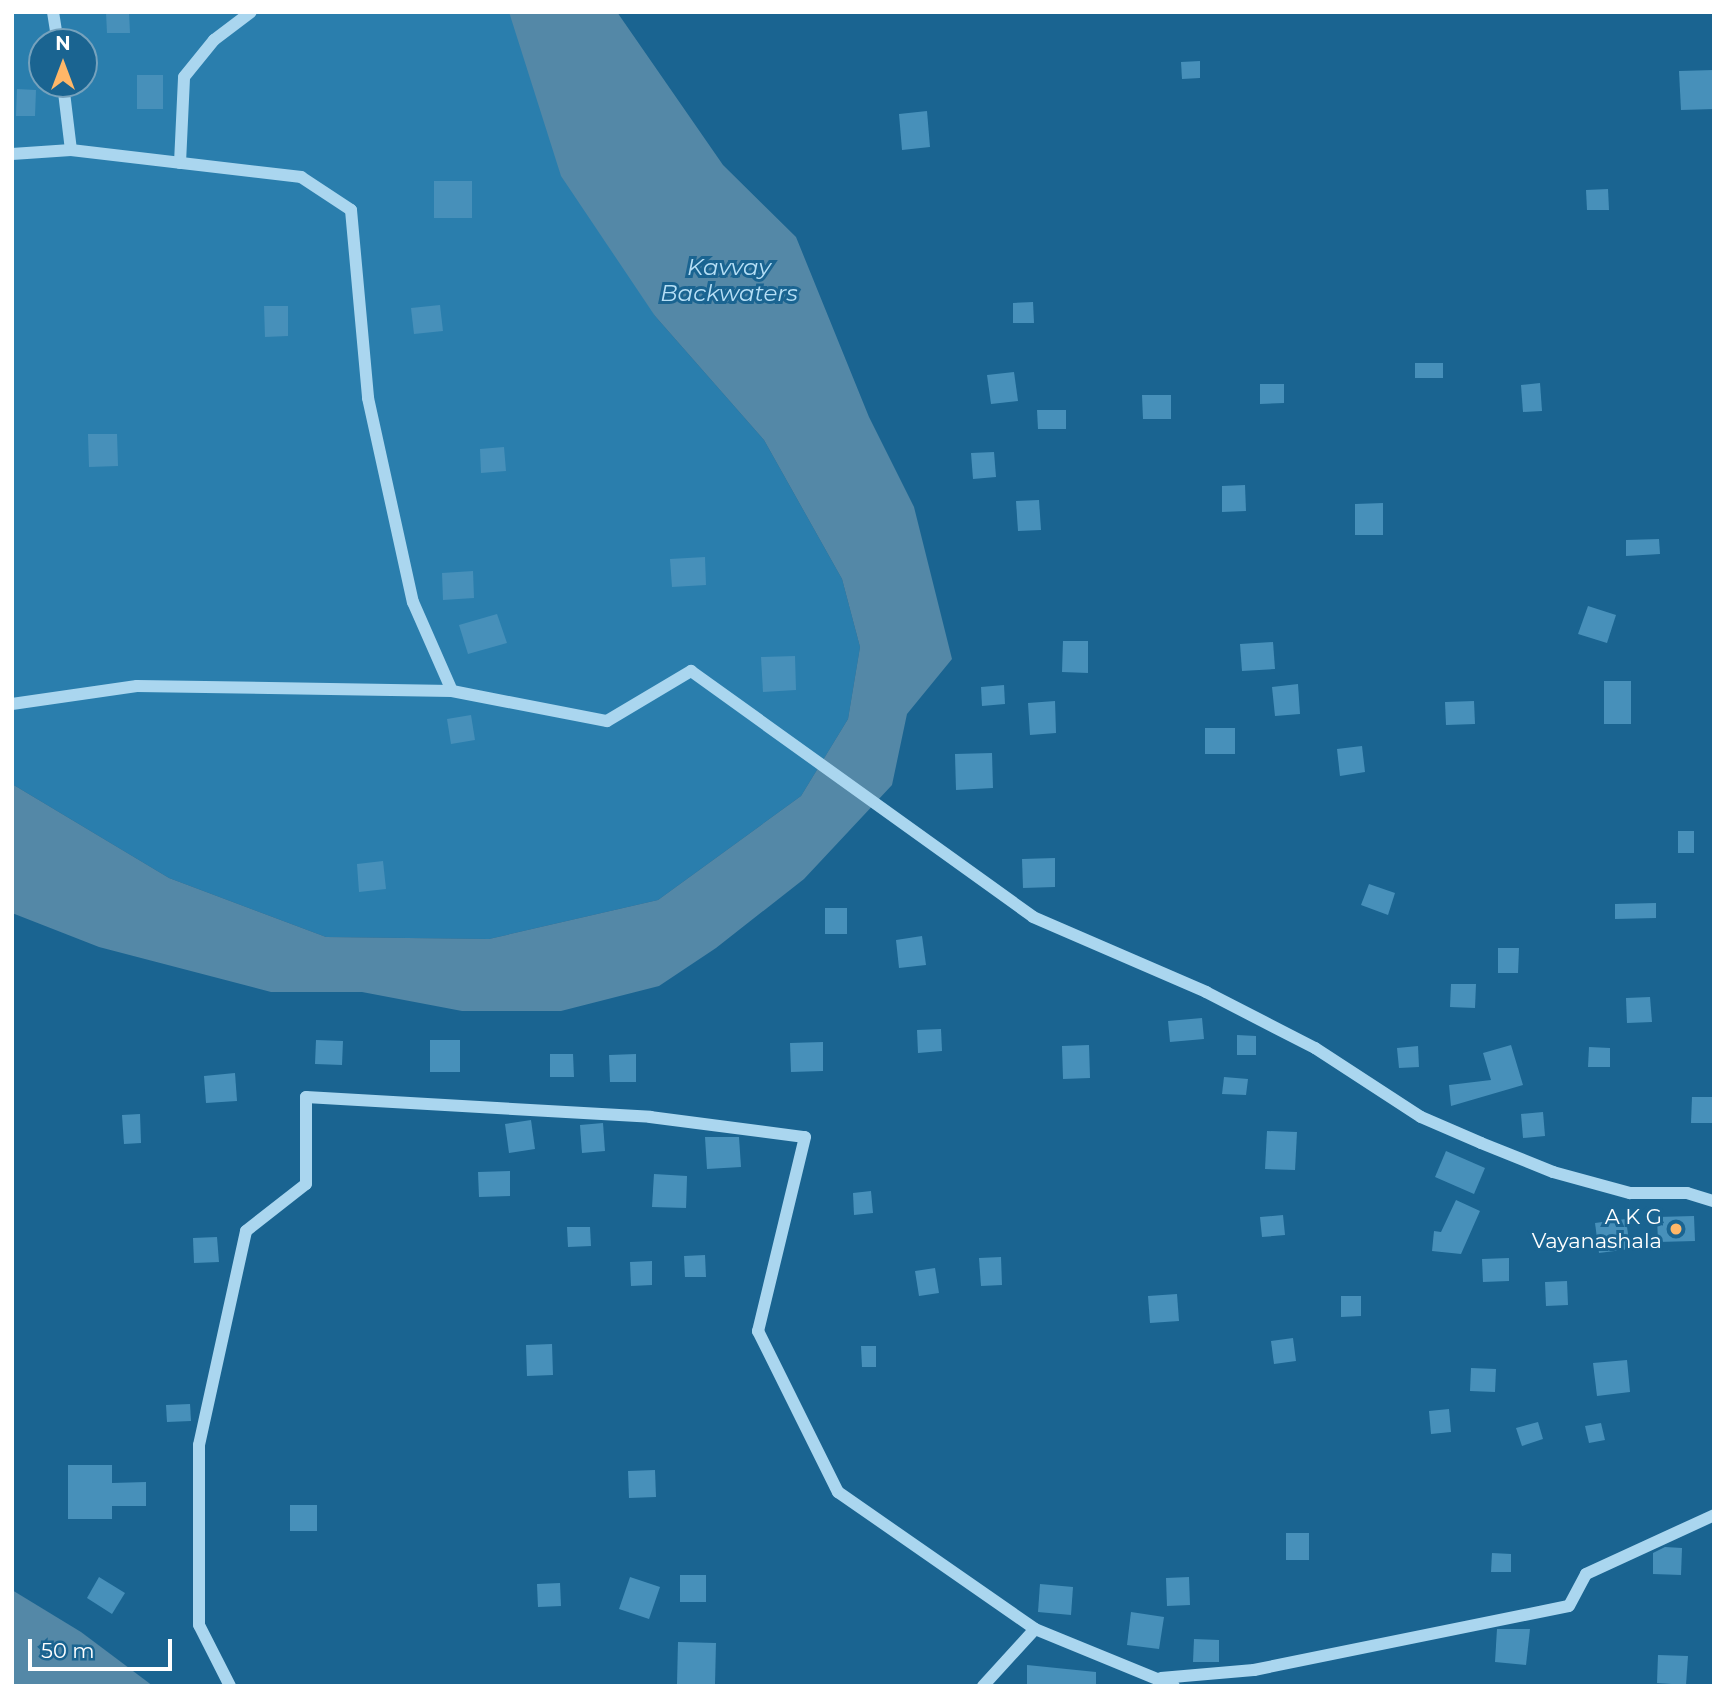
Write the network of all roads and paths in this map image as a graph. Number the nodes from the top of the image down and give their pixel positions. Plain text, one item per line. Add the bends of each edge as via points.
1 (251, 12) edge
2 (65, 98) edge
3 (71, 150) junction
4 (12, 154) edge
5 (180, 163) junction
6 (452, 691) junction
7 (12, 705) edge
8 (1714, 1201) edge
9 (1714, 1515) edge
10 (1035, 1629) junction
11 (1161, 1678) junction
12 (230, 1686) edge
13 (983, 1686) edge
14 (1174, 1686) edge

1 - 5 street via 214,40 184,77
2 - 3 street
3 - 4 street
3 - 5 street
5 - 6 street via 301,177 351,210 368,398 413,602
6 - 7 street via 137,686
6 - 8 street via 607,721 691,671 898,825 1033,917 1315,1048 1421,1117 1553,1172 1630,1193 1687,1193
9 - 11 street via 1586,1574 1569,1606 1254,1671
10 - 11 street
10 - 12 street via 838,1492 758,1331 805,1137 650,1117 306,1097 306,1184 246,1231 199,1445 199,1626
10 - 13 street
11 - 14 street

